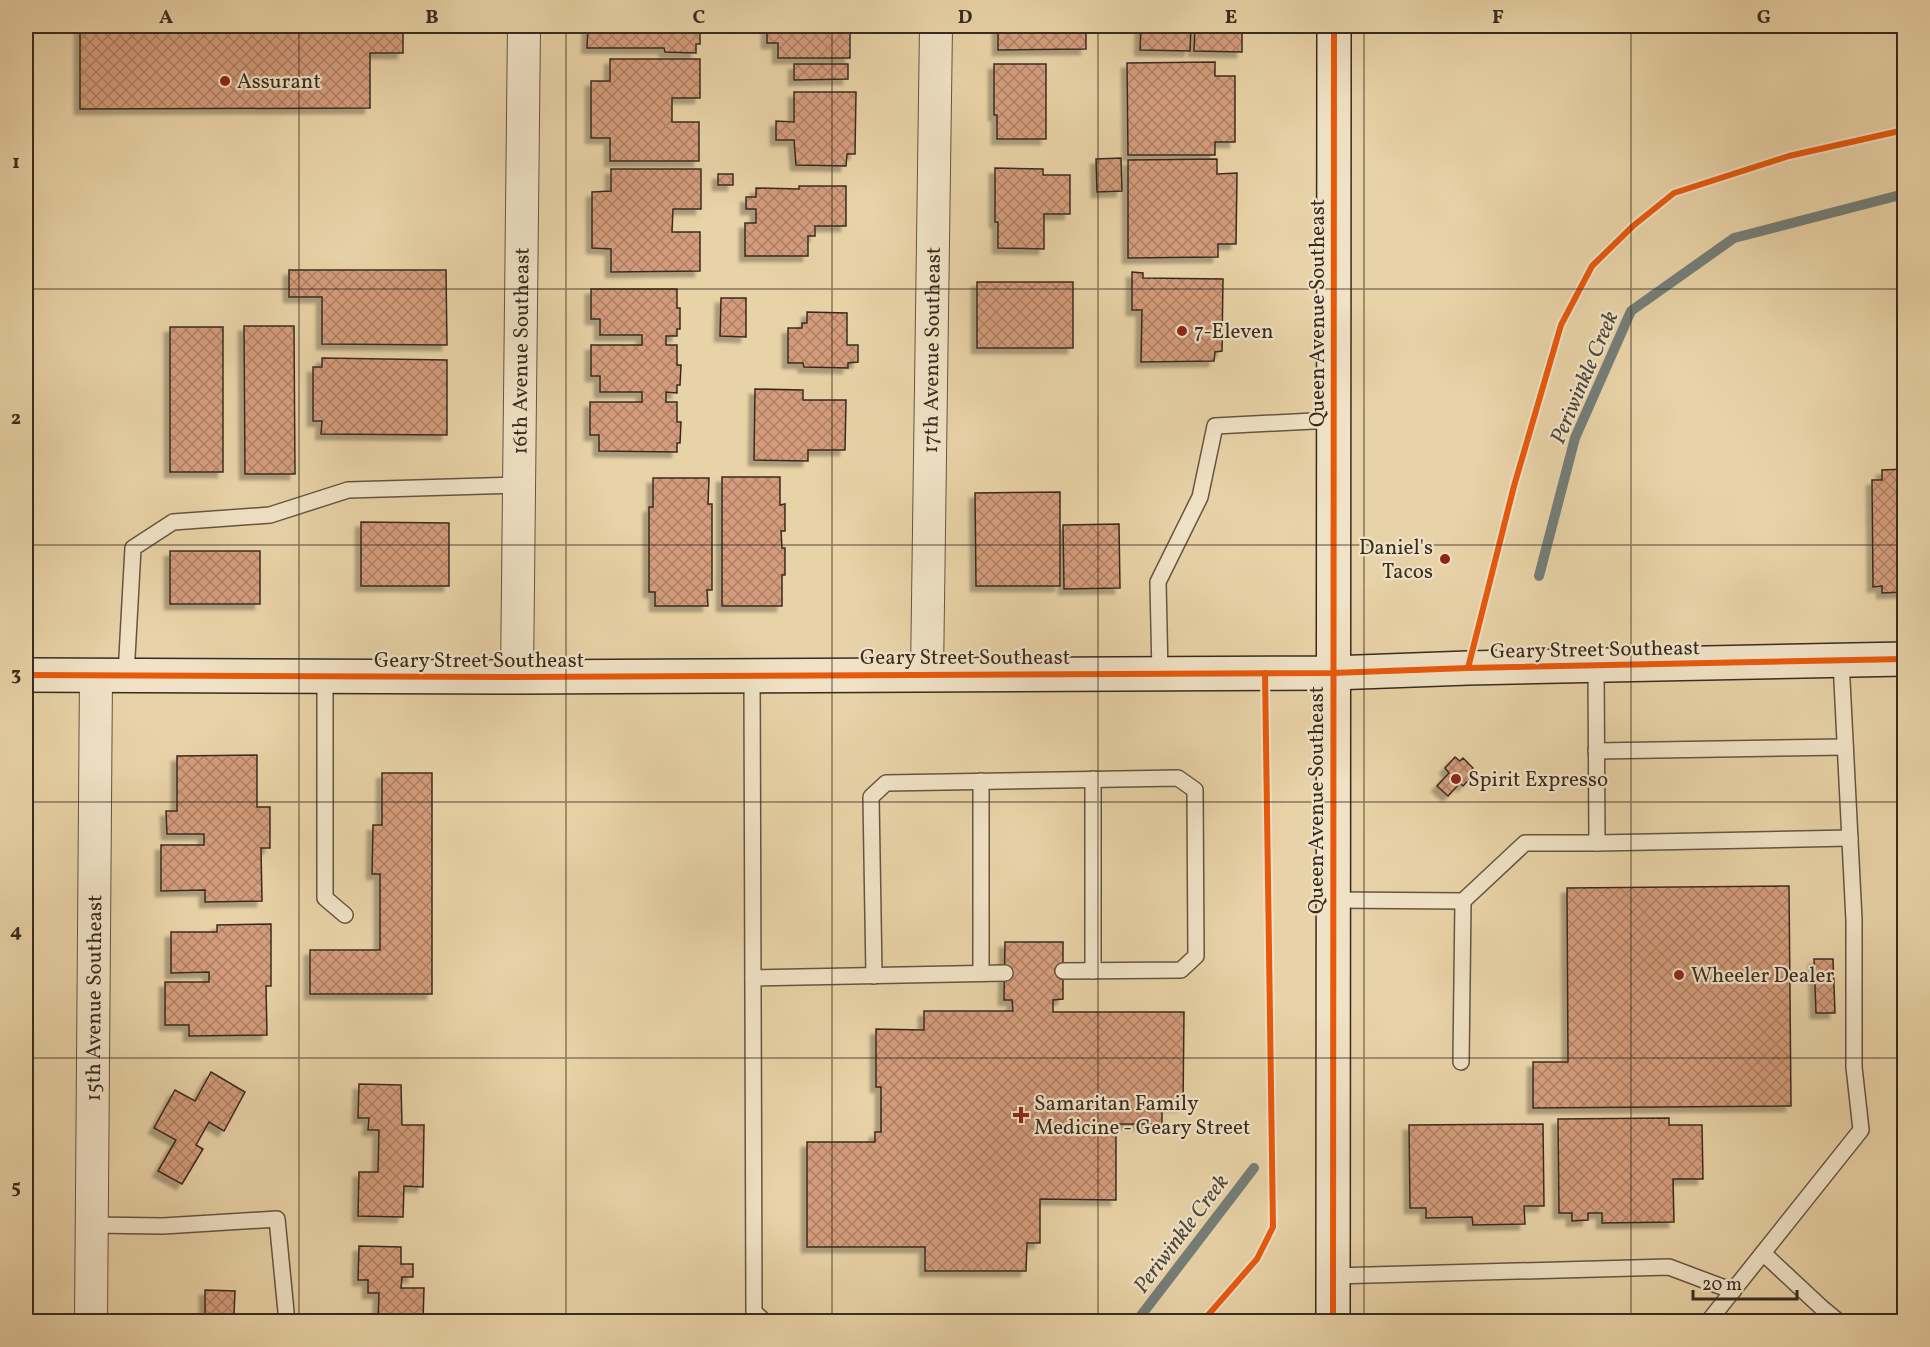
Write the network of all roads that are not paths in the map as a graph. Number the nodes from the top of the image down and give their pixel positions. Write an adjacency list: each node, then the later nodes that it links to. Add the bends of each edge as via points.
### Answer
1 (524, 26): 5 (street, 16th Avenue Southeast)
2 (936, 26): 10 (street, 17th Avenue Southeast)
3 (1334, 26): 4 (main road, Queen Avenue Southeast)
4 (1333, 420): 9 (main road, Queen Avenue Southeast); 11 (lane, via 1215,426 1200,496 1158,582)
5 (519, 485): 13 (lane, via 348,490 270,515 173,522 133,548); 16 (street, 16th Avenue Southeast)
6 (1905, 660): 7 (main road, Geary Street Southeast)
7 (1841, 661): 8 (main road, Geary Street Southeast); 17 (lane)
8 (1596, 666): 9 (main road, Geary Street Southeast); 18 (lane)
9 (1332, 673): 11 (main road, Geary Street Southeast); 23 (main road, Queen Avenue Southeast)
10 (927, 674): 11 (main road, Geary Street Southeast); 14 (main road, Geary Street Southeast)
11 (1160, 674)
12 (26, 675): 13 (main road, Geary Street Southeast)
13 (111, 675): 15 (main road, Geary Street Southeast); 33 (street, 15th Avenue Southeast)
14 (752, 675): 16 (main road, Geary Street Southeast); 31 (lane)
15 (325, 676): 16 (main road, Geary Street Southeast); 25 (lane, via 325,898)
16 (517, 677)
17 (1845, 747): 18 (lane); 21 (lane)
18 (1596, 751): 22 (lane)
19 (1093, 779): 20 (lane); 27 (lane); 27 (lane, via 1178,778 1195,790 1196,956 1181,970)
20 (981, 781): 28 (lane); 30 (lane, via 886,783 871,797)
21 (1850, 838): 22 (lane); 34 (lane, via 1854,1067 1861,1130)
22 (1597, 843): 24 (lane, via 1526,843)
23 (1333, 900): 24 (lane); 35 (main road, Queen Avenue Southeast)
24 (1463, 901): 32 (lane)
25 (345, 915)
26 (1063, 971): 27 (lane)
27 (1093, 971)
28 (981, 973): 29 (lane); 30 (lane)
29 (1005, 973)
30 (874, 976): 31 (lane)
31 (753, 978): 40 (lane, via 754,1312)
32 (1461, 1062)
33 (91, 1225): 38 (street, 15th Avenue Southeast); 39 (lane, via 163,1226 277,1219)
34 (1763, 1253): 36 (lane); 37 (lane)
35 (1333, 1276): 36 (lane, via 1669,1267); 41 (main road, Queen Avenue Southeast)
36 (1733, 1291): 42 (lane)
37 (1821, 1315): 43 (lane)
38 (91, 1322)
39 (287, 1322)
40 (765, 1322)
41 (1333, 1322)
42 (1708, 1322)
43 (1839, 1322)

